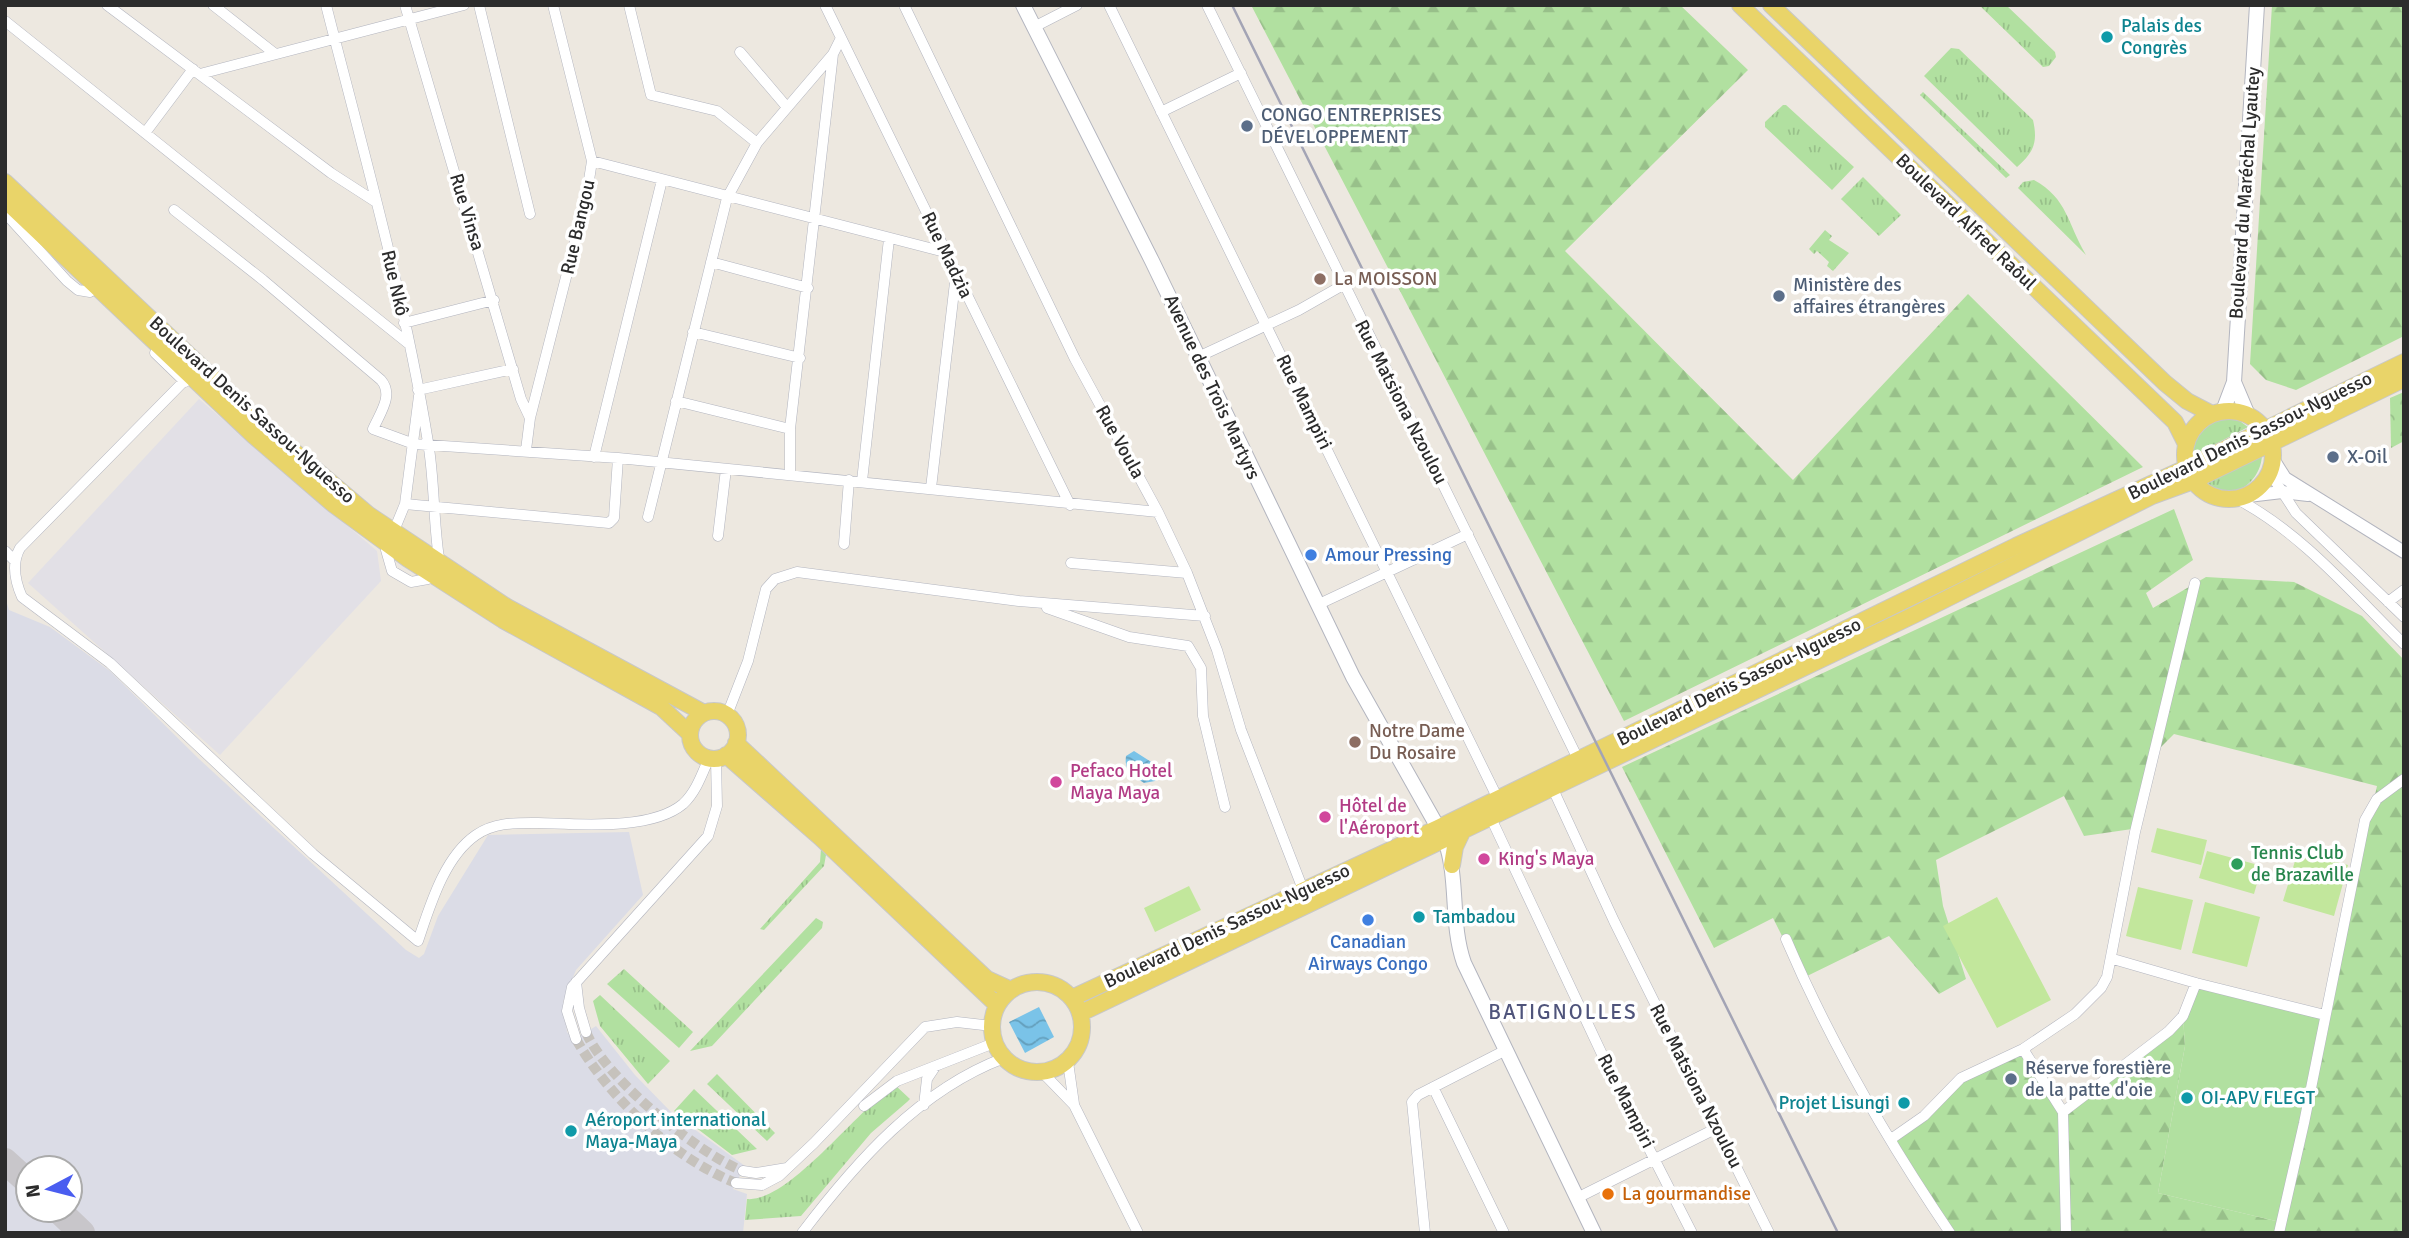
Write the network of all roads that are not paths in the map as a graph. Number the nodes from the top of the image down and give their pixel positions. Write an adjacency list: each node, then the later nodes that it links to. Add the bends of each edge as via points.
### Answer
1 (107, 5): 26 (street)
2 (213, 5): 24 (street)
3 (326, 5): 22 (street, Rue Nkô)
4 (405, 5): 18 (street, Rue Vinsa)
5 (464, 5): 18 (street)
6 (479, 5): 40 (street)
7 (553, 5): 32 (street, Rue Bangou)
8 (629, 5): 31 (street, via 651,95 717,111)
9 (825, 5): 21 (street, Rue Madzia)
10 (904, 5): 87 (street, Rue Voula, via 1075,359)
11 (1023, 5): 20 (main road, Avenue des Trois Martyrs)
12 (1077, 5): 20 (street)
13 (1109, 5): 29 (street, Rue Mampiri)
14 (1208, 5): 27 (street, Rue Matsiona Nzoulou)
15 (1740, 5): 69 (main road, Boulevard Alfred Raôul, via 2175,422)
16 (1771, 5): 63 (main road, Boulevard Alfred Raôul, via 2165,383 2188,401)
17 (2257, 5): 60 (main road, Boulevard du Maréchal Lyautey)
18 (409, 20): 22 (street); 49 (street, Rue Vinsa)
19 (5, 21): 30 (street)
20 (1034, 27): 54 (main road, Avenue des Trois Martyrs)
21 (841, 38): 25 (street); 43 (street, Rue Madzia)
22 (335, 39): 24 (street); 37 (street, Rue Nkô)
23 (740, 52): 28 (street)
24 (274, 53): 26 (street)
25 (833, 54): 28 (street); 41 (street)
26 (196, 72): 30 (street); 37 (street)
27 (1241, 73): 29 (street); 46 (street, Rue Matsiona Nzoulou)
28 (786, 106): 31 (street)
29 (1161, 112): 51 (street, Rue Mampiri)
30 (145, 133): 53 (street)
31 (757, 144): 35 (street)
32 (592, 161): 33 (street); 65 (street, Rue Bangou)
33 (662, 180): 35 (street); 72 (street)
34 (5, 182): 91 (main road, Boulevard Denis Sassou-Nguesso)
35 (727, 198): 41 (street); 44 (street)
36 (5, 200): 48 (main road, Boulevard Denis Sassou-Nguesso)
37 (376, 202): 50 (street, Rue Nkô)
38 (174, 210): 67 (street, via 381,380 387,397 373,429)
39 (5, 213): 48 (street, via 67,281 78,290)
40 (530, 214)
41 (816, 220): 42 (street); 47 (street)
42 (890, 239): 43 (street); 79 (street)
43 (945, 252): 45 (street, Rue Madzia)
44 (710, 262): 47 (street); 52 (street)
45 (956, 274): 80 (street); 85 (street, Rue Madzia)
46 (1343, 285): 51 (street); 89 (street, Rue Matsiona Nzoulou)
47 (808, 288): 55 (street)
48 (93, 289): 58 (main road, Boulevard Denis Sassou-Nguesso)
49 (494, 300): 50 (street); 57 (street, Rue Vinsa)
50 (404, 323): 53 (street, Rue Nkô)
51 (1265, 323): 54 (street); 98 (street, Rue Mampiri)
52 (693, 332): 55 (street); 62 (street)
53 (410, 344): 61 (street, Rue Nkô)
54 (1198, 357): 104 (main road, Avenue des Trois Martyrs)
55 (800, 358): 66 (street)
56 (2404, 362): 71 (main road, Boulevard Denis Sassou-Nguesso)
57 (513, 369): 61 (street); 65 (street, Rue Vinsa)
58 (187, 378): 91 (main road, Boulevard Denis Sassou-Nguesso, via 310,486); 95 (street, via 20,548)
59 (2404, 379): 71 (main road, Boulevard Denis Sassou-Nguesso)
60 (2234, 382): 63 (main road, Boulevard du Maréchal Lyautey); 64 (main road, Boulevard du Maréchal Lyautey)
61 (418, 393): 67 (street); 68 (street, Rue Nkô)
62 (676, 401): 66 (street); 74 (street)
63 (2217, 412): 64 (main road); 69 (main road, via 2192,431)
64 (2248, 415): 71 (main road)
65 (530, 418): 70 (street, Rue Bangou)
66 (790, 429): 76 (street)
67 (414, 444): 68 (street); 84 (street)
68 (429, 444): 70 (street); 86 (street, Rue Nkô)
69 (2186, 444): 77 (main road)
70 (526, 450): 72 (street)
71 (2270, 451): 77 (main road, Boulevard Denis Sassou-Nguesso); 81 (street); 82 (street, via 2285,478); 83 (main road, via 2257,490)
72 (594, 457): 73 (street)
73 (618, 458): 74 (street); 86 (street, via 614,518 609,523)
74 (660, 463): 75 (street); 88 (street)
75 (726, 469): 76 (street); 90 (street)
76 (790, 474): 78 (street)
77 (2190, 475): 83 (main road, via 2212,497); 112 (main road, Boulevard Denis Sassou-Nguesso, via 2016,546); 114 (main road, Boulevard Denis Sassou-Nguesso, via 1916,614)
78 (849, 480): 79 (street); 92 (street)
79 (862, 481): 80 (street)
80 (931, 488): 85 (street)
81 (2282, 492): 82 (street); 83 (street); 103 (street, via 2297,513)
82 (2312, 496): 94 (street)
83 (2243, 498): 107 (street, via 2309,552)
84 (405, 503): 86 (street); 91 (street)
85 (1070, 505): 87 (street)
86 (433, 507): 97 (street, Rue Nkô)
87 (1158, 512): 99 (street, Rue Voula)
88 (648, 517)
89 (1468, 534): 98 (street); 112 (street, Rue Matsiona Nzoulou)
90 (718, 536)
91 (391, 538): 97 (main road, Boulevard Denis Sassou-Nguesso)
92 (844, 544)
93 (5, 551): 95 (street)
94 (2404, 552)
95 (15, 561): 111 (street, via 15,582 22,597 110,663 313,854 418,941 433,897 465,845 478,834 510,822 598,824 659,817 685,802)
96 (1071, 563): 99 (street)
97 (436, 570): 108 (main road, Boulevard Denis Sassou-Nguesso); 110 (main road, Boulevard Denis Sassou-Nguesso, via 503,620 651,701)
98 (1387, 571): 104 (street); 115 (street, Rue Mampiri)
99 (1187, 573): 105 (street, Rue Voula)
100 (2195, 583): 123 (street, via 2135,832)
101 (2404, 590): 103 (street)
102 (1032, 602): 105 (street); 109 (street, via 797,572 785,575 769,583 762,596 748,661); 116 (street, via 1129,637 1188,646 1201,668 1203,716)
103 (2388, 602): 106 (street)
104 (1317, 605): 119 (main road, Avenue des Trois Martyrs)
105 (1205, 616): 121 (street, Rue Voula, via 1241,730)
106 (2404, 617)
107 (2404, 644)
108 (704, 713): 109 (main road); 110 (main road, via 694,721)
109 (727, 715): 111 (main road, via 737,730)
110 (690, 733): 111 (main road, via 696,751)
111 (722, 754): 124 (street, via 714,822 708,836); 126 (main road, via 987,979); 128 (main road, via 821,838)
112 (1578, 759): 115 (main road, Boulevard Denis Sassou-Nguesso)
113 (2404, 779): 130 (street, via 2376,799 2365,820)
114 (1552, 788): 117 (main road, Boulevard Denis Sassou-Nguesso); 146 (street, Rue Matsiona Nzoulou)
115 (1499, 799): 119 (main road, Boulevard Denis Sassou-Nguesso)
116 (1225, 807)
117 (1490, 816): 118 (main road, Boulevard Denis Sassou-Nguesso); 148 (street, Rue Mampiri)
118 (1464, 830): 119 (main road, Boulevard Denis Sassou-Nguesso); 120 (main road, via 1455,847)
119 (1438, 836): 120 (main road, Avenue des Trois Martyrs); 121 (main road, Boulevard Denis Sassou-Nguesso); 129 (main road, Boulevard Denis Sassou-Nguesso)
120 (1452, 872): 136 (main road, Avenue des Trois Martyrs, via 1459,950)
121 (1304, 892): 127 (main road, Boulevard Denis Sassou-Nguesso)
122 (1786, 939): 147 (street, via 1802,978)
123 (2113, 959): 125 (street); 135 (street, via 2090,1001)
124 (576, 982): 132 (street); 133 (street, via 567,1003)
125 (2196, 983): 130 (street); 145 (street, via 2183,1016 2169,1031)
126 (1011, 990): 127 (main road, via 1028,982 1047,982); 128 (main road)
127 (1072, 998): 129 (main road)
128 (997, 1005): 131 (main road)
129 (1081, 1013): 138 (main road, via 1083,1031)
130 (2325, 1015): 162 (street)
131 (992, 1026): 134 (main road); 149 (street, via 957,1022 925,1027)
132 (586, 1032)
133 (576, 1039)
134 (994, 1043): 137 (main road); 139 (street)
135 (2023, 1049): 145 (street); 147 (street, via 1961,1078 1931,1110)
136 (1506, 1050): 141 (street); 152 (main road, Avenue des Trois Martyrs)
137 (1004, 1058): 140 (main road, via 1018,1069); 142 (street, via 974,1069)
138 (1068, 1062): 140 (main road); 143 (street)
139 (935, 1067): 142 (street, via 927,1079); 144 (street, via 897,1081)
140 (1042, 1072): 143 (street)
141 (1433, 1087): 153 (street, via 1412,1102); 156 (street)
142 (924, 1105): 154 (street, via 859,1162)
143 (1074, 1105): 155 (street)
144 (864, 1106)
145 (2063, 1112): 161 (street)
146 (1717, 1128): 148 (street); 159 (street, Rue Matsiona Nzoulou)
147 (1891, 1139): 160 (street)
148 (1656, 1160): 152 (street); 158 (street, Rue Mampiri)
149 (788, 1168): 150 (street); 151 (street, via 762,1185)
150 (743, 1171)
151 (736, 1183)
152 (1577, 1198): 157 (main road, Avenue des Trois Martyrs)
153 (1426, 1229)
154 (802, 1233)
155 (1138, 1233)
156 (1504, 1233)
157 (1594, 1233)
158 (1692, 1233)
159 (1769, 1233)
160 (1950, 1233)
161 (2066, 1233)
162 (2279, 1233)

